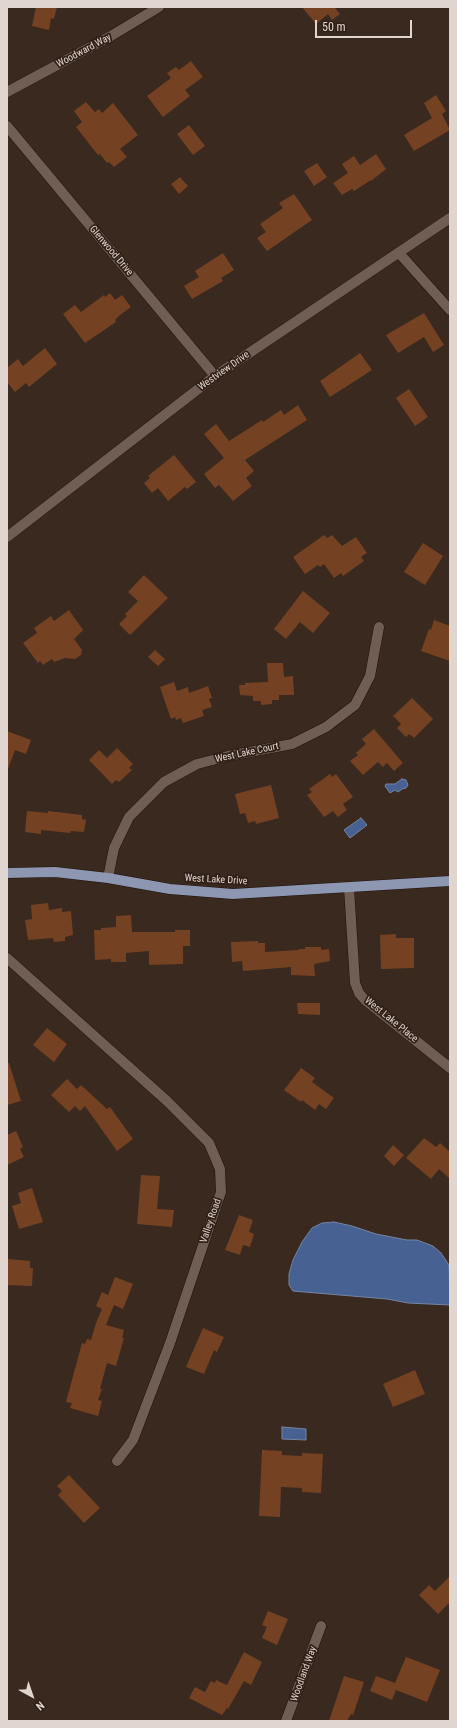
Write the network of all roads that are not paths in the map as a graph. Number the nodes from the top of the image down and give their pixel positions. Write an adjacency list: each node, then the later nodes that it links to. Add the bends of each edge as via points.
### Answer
1 (159, 7): 2 (street, Woodward Way)
2 (7, 92)
3 (7, 126): 7 (street, Glenwood Drive)
4 (450, 218): 5 (street, Westview Drive)
5 (399, 253): 6 (street); 7 (street, Westview Drive)
6 (450, 310)
7 (216, 376): 8 (street, Westview Drive)
8 (7, 537)
9 (379, 627): 11 (street, West Lake Court, via 370,676 355,705 326,727 292,744 197,764 164,782 129,817 114,848)
10 (7, 873): 11 (main road, West Lake Drive, via 55,872)
11 (108, 878): 13 (main road, West Lake Drive, via 170,889 233,894)
12 (450, 881): 13 (main road, West Lake Drive)
13 (349, 888): 15 (street, West Lake Place, via 355,983 359,992 365,1000)
14 (7, 958): 16 (street, Valley Road, via 172,1106 209,1143 220,1169 221,1192 170,1343 133,1440)
15 (450, 1068)
16 (117, 1461)
17 (321, 1626): 18 (street, Woodland Way)
18 (286, 1721)

